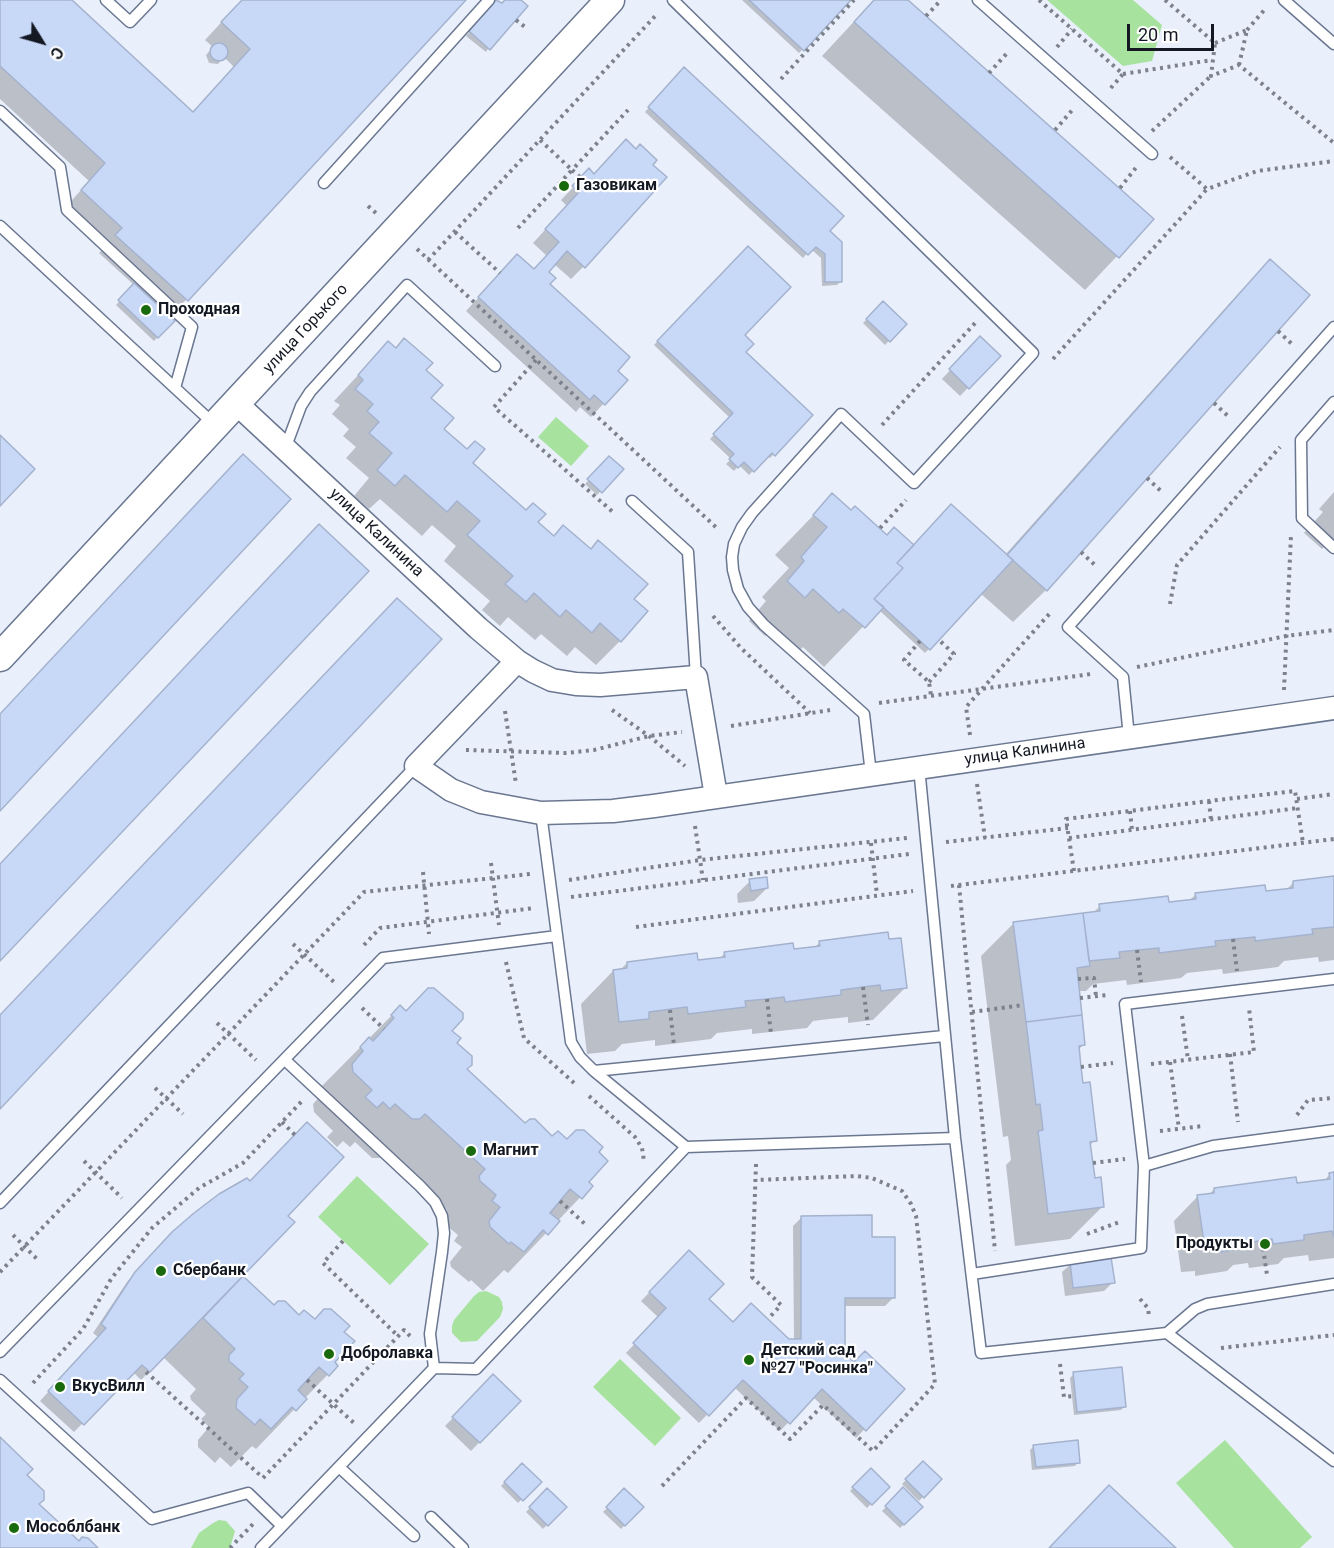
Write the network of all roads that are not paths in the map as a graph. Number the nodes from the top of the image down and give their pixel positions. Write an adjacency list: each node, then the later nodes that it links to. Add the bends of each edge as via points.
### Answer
1 (106, 0): 2 (lane, via 130,22)
2 (151, 0)
3 (489, 0): 11 (lane)
4 (610, 0): 17 (street, улица Горького)
5 (673, 0): 29 (lane, via 1033,353 914,483 841,414 752,513 734,544 733,570 748,607 864,714)
6 (978, 0): 10 (lane)
7 (1284, 0): 8 (lane)
8 (1334, 44)
9 (0, 111): 15 (lane, via 60,167 68,210 192,327)
10 (1151, 152)
11 (324, 183)
12 (0, 226): 15 (lane)
13 (1334, 327): 26 (lane, via 1068,627 1123,677)
14 (495, 366): 19 (lane, via 407,285 314,386 301,406)
15 (175, 388): 18 (lane)
16 (1334, 402): 21 (lane, via 1301,440 1302,518)
17 (236, 403): 18 (street, улица Горького); 19 (street, улица Калинина)
18 (216, 426): 22 (street, улица Горького)
19 (285, 449): 23 (street, улица Калинина)
20 (632, 501): 24 (lane, via 688,552)
21 (1334, 548)
22 (0, 657)
23 (517, 661): 24 (street, улица Калинина, via 552,680 576,684); 27 (street)
24 (696, 677): 30 (street)
25 (1334, 708): 26 (street, улица Калинина)
26 (1129, 737): 28 (street, улица Калинина)
27 (416, 766): 31 (street, улица Калинина, via 451,790 481,802); 41 (lane)
28 (919, 767): 29 (street, улица Калинина); 34 (lane)
29 (871, 774): 30 (street, улица Калинина)
30 (716, 796): 31 (street, улица Калинина, via 613,811)
31 (531, 812): 32 (lane, via 549,878)
32 (557, 936): 35 (lane, via 383,958); 36 (lane, via 571,1042)
33 (1334, 979): 40 (lane, via 1125,1004)
34 (944, 1036): 36 (lane); 38 (lane)
35 (285, 1060): 45 (lane); 46 (lane, via 420,1186 442,1216 444,1233 430,1334)
36 (594, 1071): 39 (lane)
37 (1334, 1130): 40 (lane, via 1213,1146)
38 (955, 1138): 39 (lane); 42 (lane)
39 (686, 1147): 46 (lane, via 476,1369)
40 (1143, 1162): 42 (lane, via 1141,1248)
41 (0, 1203)
42 (972, 1274): 44 (lane, via 981,1353)
43 (1334, 1284): 44 (lane, via 1207,1304)
44 (1167, 1333): 48 (lane)
45 (0, 1352)
46 (434, 1368): 49 (lane)
47 (0, 1380): 51 (lane, via 152,1519 248,1493)
48 (1334, 1461)
49 (339, 1467): 51 (lane); 52 (lane)
50 (431, 1517): 54 (lane)
51 (282, 1526): 53 (lane)
52 (414, 1536)
53 (261, 1548)
54 (463, 1548)

